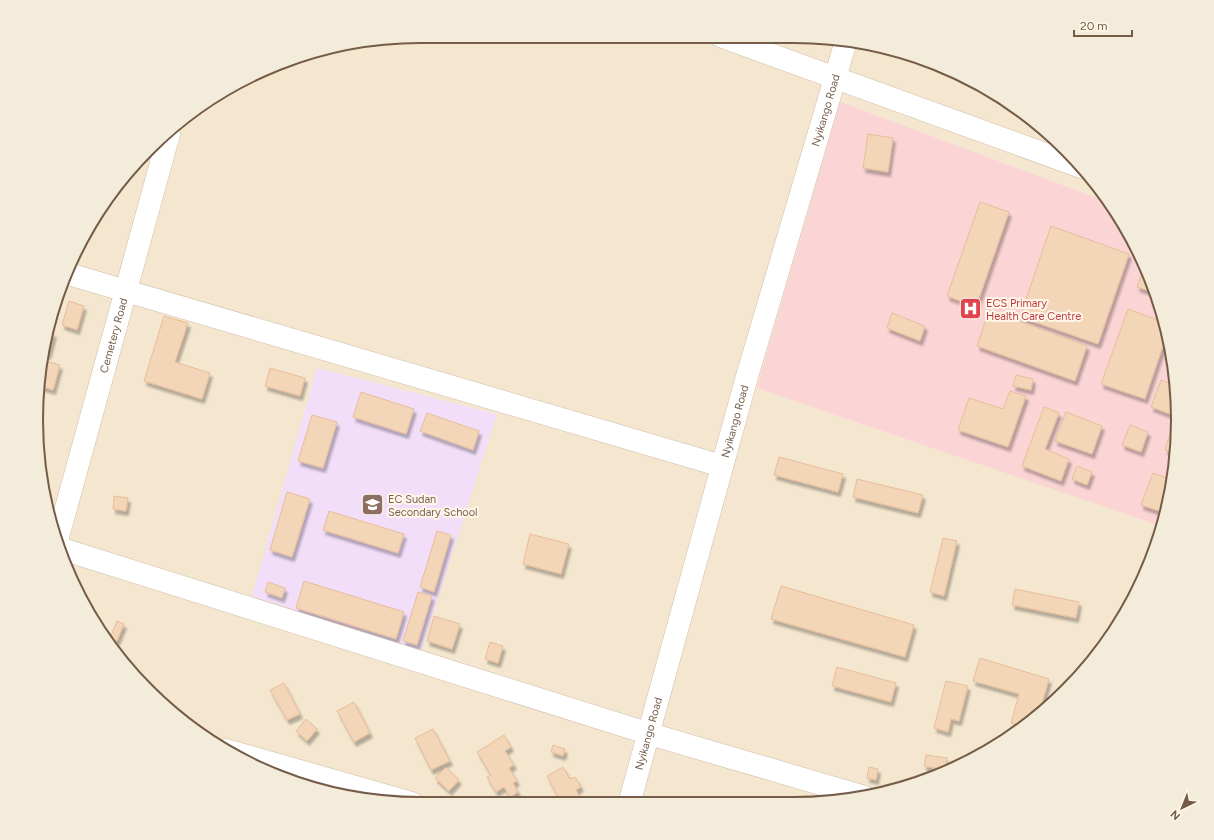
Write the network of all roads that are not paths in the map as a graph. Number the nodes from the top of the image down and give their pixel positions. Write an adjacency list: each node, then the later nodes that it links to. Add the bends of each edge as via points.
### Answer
1 (740, 43): 3 (street)
2 (844, 46): 3 (street, Nyikango Road)
3 (835, 77): 5 (street); 8 (street, Nyikango Road)
4 (167, 140): 7 (street, Cemetery Road)
5 (1070, 163)
6 (72, 275): 7 (street)
7 (125, 291): 8 (street); 9 (street, Cemetery Road)
8 (722, 466): 11 (street, Nyikango Road)
9 (60, 530)
10 (67, 550): 11 (street)
11 (650, 734): 13 (street); 15 (street, Nyikango Road)
12 (252, 757): 14 (street)
13 (851, 793)
14 (384, 795)
15 (631, 797)

